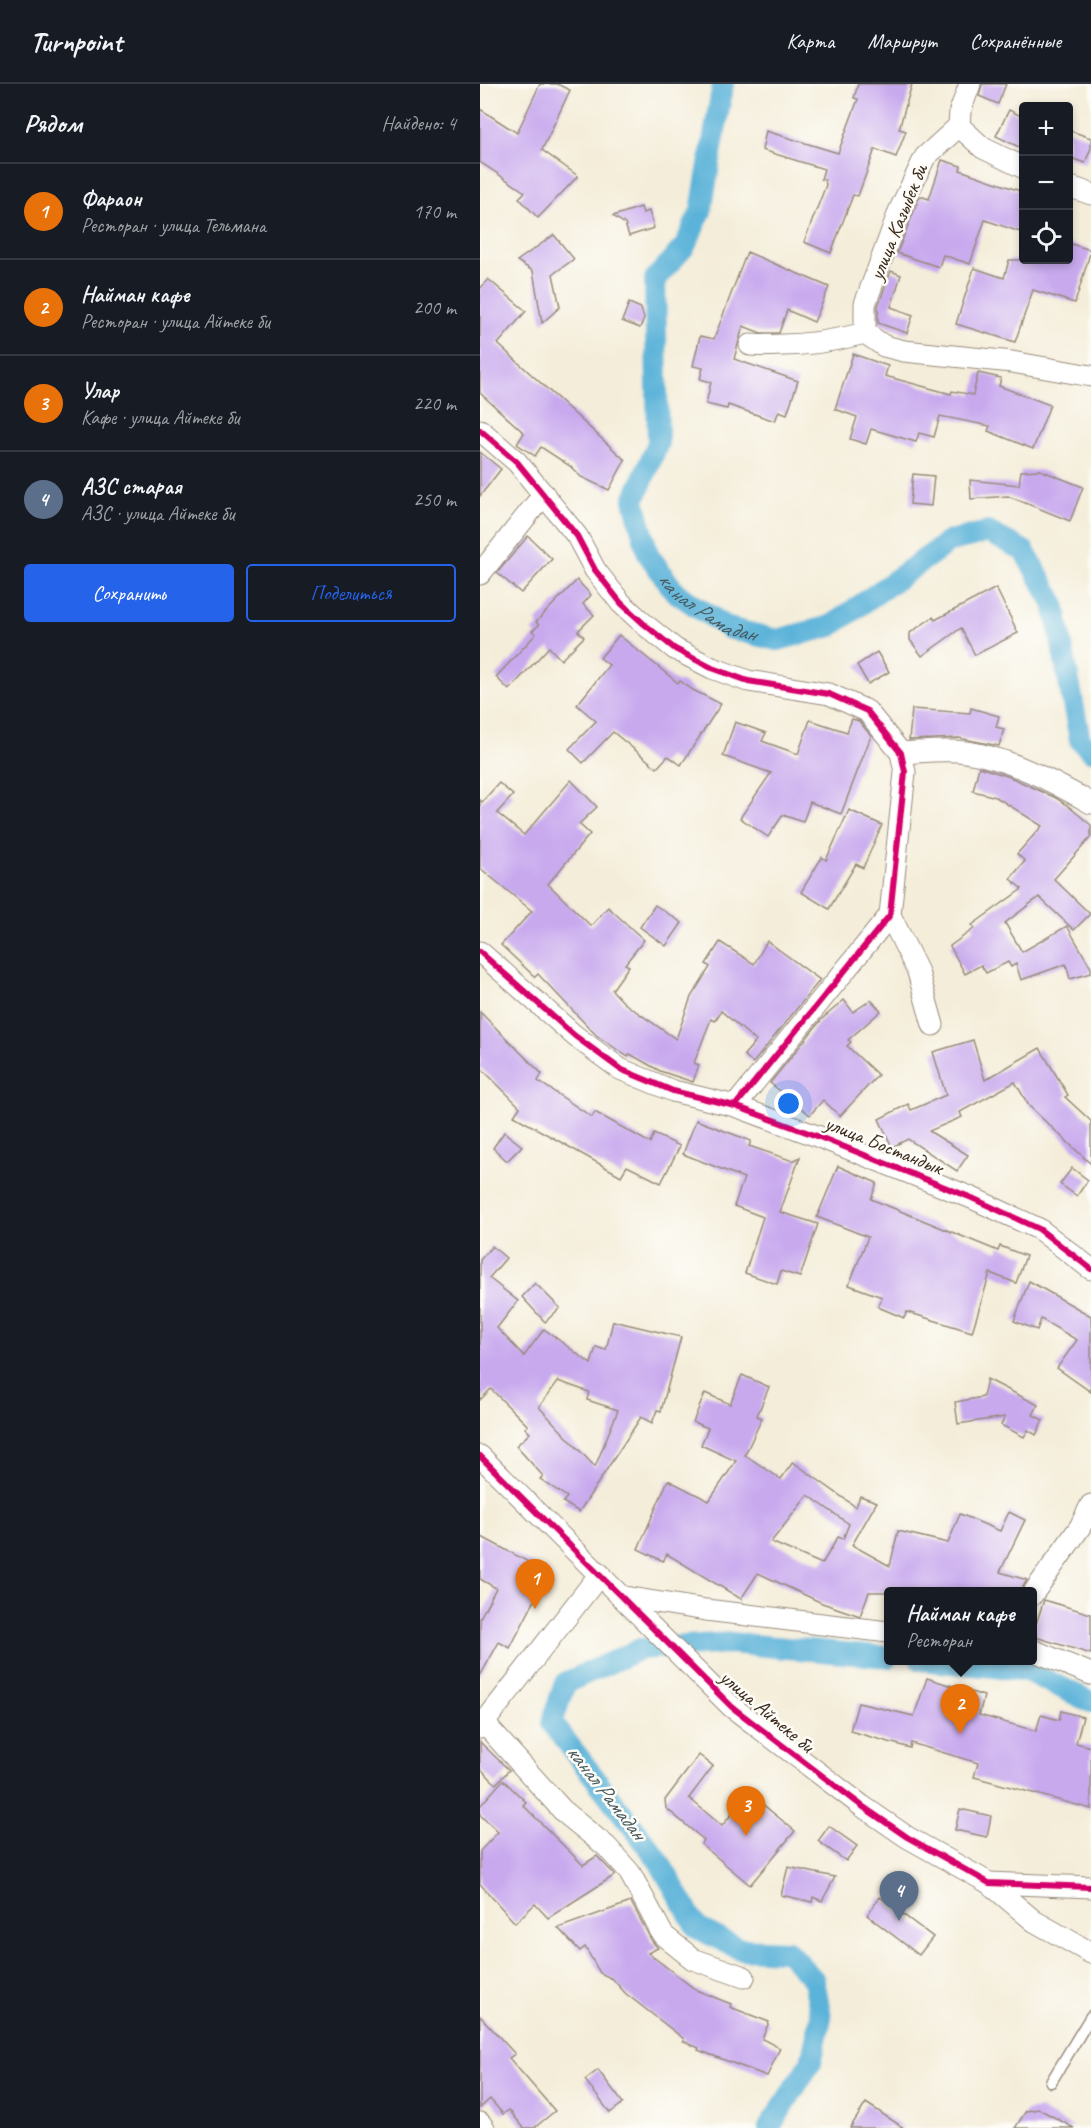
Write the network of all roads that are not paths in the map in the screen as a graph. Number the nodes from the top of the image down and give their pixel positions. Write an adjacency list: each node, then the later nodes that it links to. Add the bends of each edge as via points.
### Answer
1 (970, 84): 2 (street)
2 (959, 126): 3 (street, via 983,148); 6 (street, улица Казыбек би, via 925,157 900,209 865,304)
3 (1019, 166)
4 (1073, 188): 5 (street)
5 (1091, 194)
6 (865, 333): 7 (street, via 777,347); 8 (street, via 884,346 904,351 1012,362)
7 (750, 345)
8 (1091, 376)
9 (480, 430): 10 (street, via 518,462)
10 (544, 494): 11 (street); 12 (street, via 621,603 675,650 748,681 846,700 867,711)
11 (480, 574)
12 (901, 753): 13 (street, via 984,755 1049,780); 14 (street, via 905,772)
13 (1091, 803)
14 (890, 915): 16 (street, via 918,972); 17 (street)
15 (480, 951): 17 (street, улица Бостандык, via 575,1036 620,1069 673,1091)
16 (933, 1025)
17 (735, 1106): 18 (street, улица Бостандык, via 972,1198 1039,1229)
18 (1091, 1269)
19 (480, 1456): 21 (street, улица Айтеке би)
20 (1091, 1505): 22 (street)
21 (600, 1574): 23 (street, улица Айтеке би); 27 (street)
22 (1037, 1588)
23 (624, 1597): 24 (street); 28 (street, улица Айтеке би, via 694,1671 762,1732 907,1836)
24 (884, 1632)
25 (1037, 1652): 26 (street)
26 (1091, 1674)
27 (482, 1726): 31 (street, via 565,1813 630,1873 663,1935 693,1959)
28 (989, 1883): 29 (street, улица Айтеке би); 30 (street, via 1034,1921)
29 (1091, 1887)
30 (1091, 1953)
31 (744, 1977)
32 (1091, 2016): 33 (lane)
33 (1052, 2082)
34 (480, 2123): 35 (street)
35 (484, 2128)

